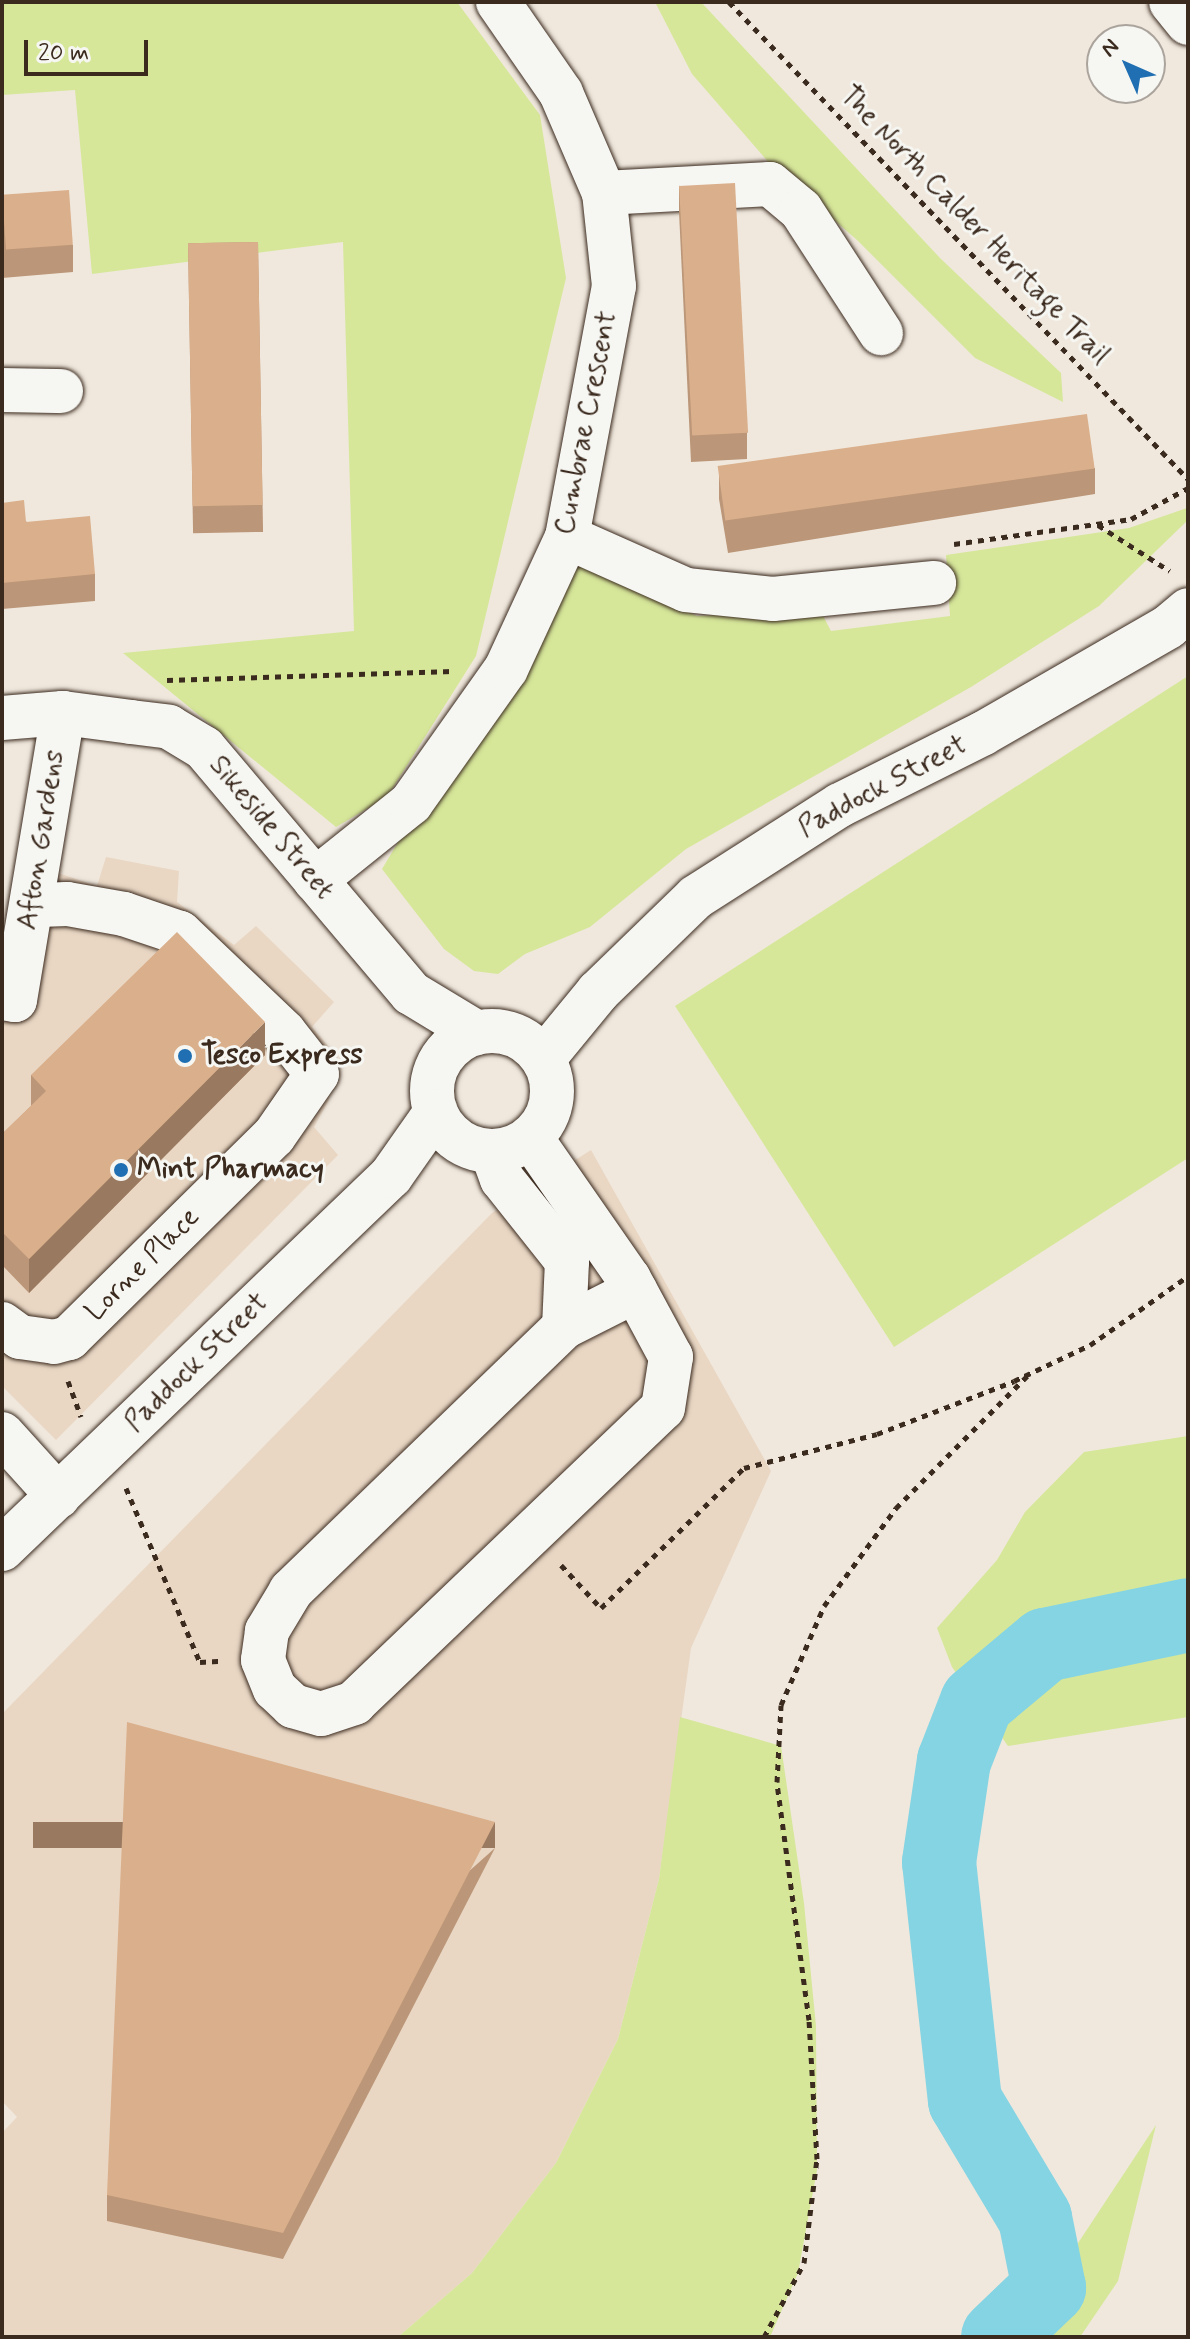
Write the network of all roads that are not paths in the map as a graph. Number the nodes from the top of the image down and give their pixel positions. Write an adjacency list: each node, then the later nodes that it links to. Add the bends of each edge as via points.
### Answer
1 (498, 2): 4 (street, Cumbrae Crescent, via 561,93)
2 (1171, 2): 3 (street)
3 (1188, 23)
4 (604, 193): 5 (street, via 770,184 801,210); 8 (street, Cumbrae Crescent, via 614,286)
5 (881, 333)
6 (2, 390): 7 (street)
7 (61, 391)
8 (567, 537): 9 (street, via 686,590 773,599); 13 (street, Cumbrae Crescent, via 506,669 411,803)
9 (934, 583)
10 (1182, 592): 17 (street, Paddock Street, via 1168,627 982,734 840,805 696,897 598,992)
11 (63, 713): 12 (street, Sikeside Street); 13 (street, Sikeside Street, via 169,727 204,748); 14 (street, Afton Gardens)
12 (2, 718)
13 (315, 880): 15 (street, Sikeside Street)
14 (32, 905): 16 (street, Afton Gardens, via 15,1000); 22 (street, Lorne Place, via 67,904 124,914 180,933 284,1032 317,1074 274,1136 69,1338 54,1342 20,1337)
15 (411, 993): 17 (street, Sikeside Street); 18 (street, Sikeside Street)
16 (2, 998)
17 (513, 1043): 18 (street, via 447,1053); 19 (street, via 553,1088 551,1109)
18 (436, 1091): 19 (street, via 446,1130); 20 (street, Paddock Street)
19 (496, 1145): 20 (street, Paddock Street); 21 (street); 23 (street, via 502,1179 567,1261)
20 (391, 1176): 25 (street, Paddock Street)
21 (635, 1291): 23 (street); 23 (street, via 671,1357 663,1408 354,1703 321,1714 293,1706 275,1689 263,1660 267,1631 291,1591)
22 (2, 1324)
23 (564, 1327)
24 (2, 1434): 25 (street)
25 (58, 1496): 26 (street, Paddock Street)
26 (2, 1549)

